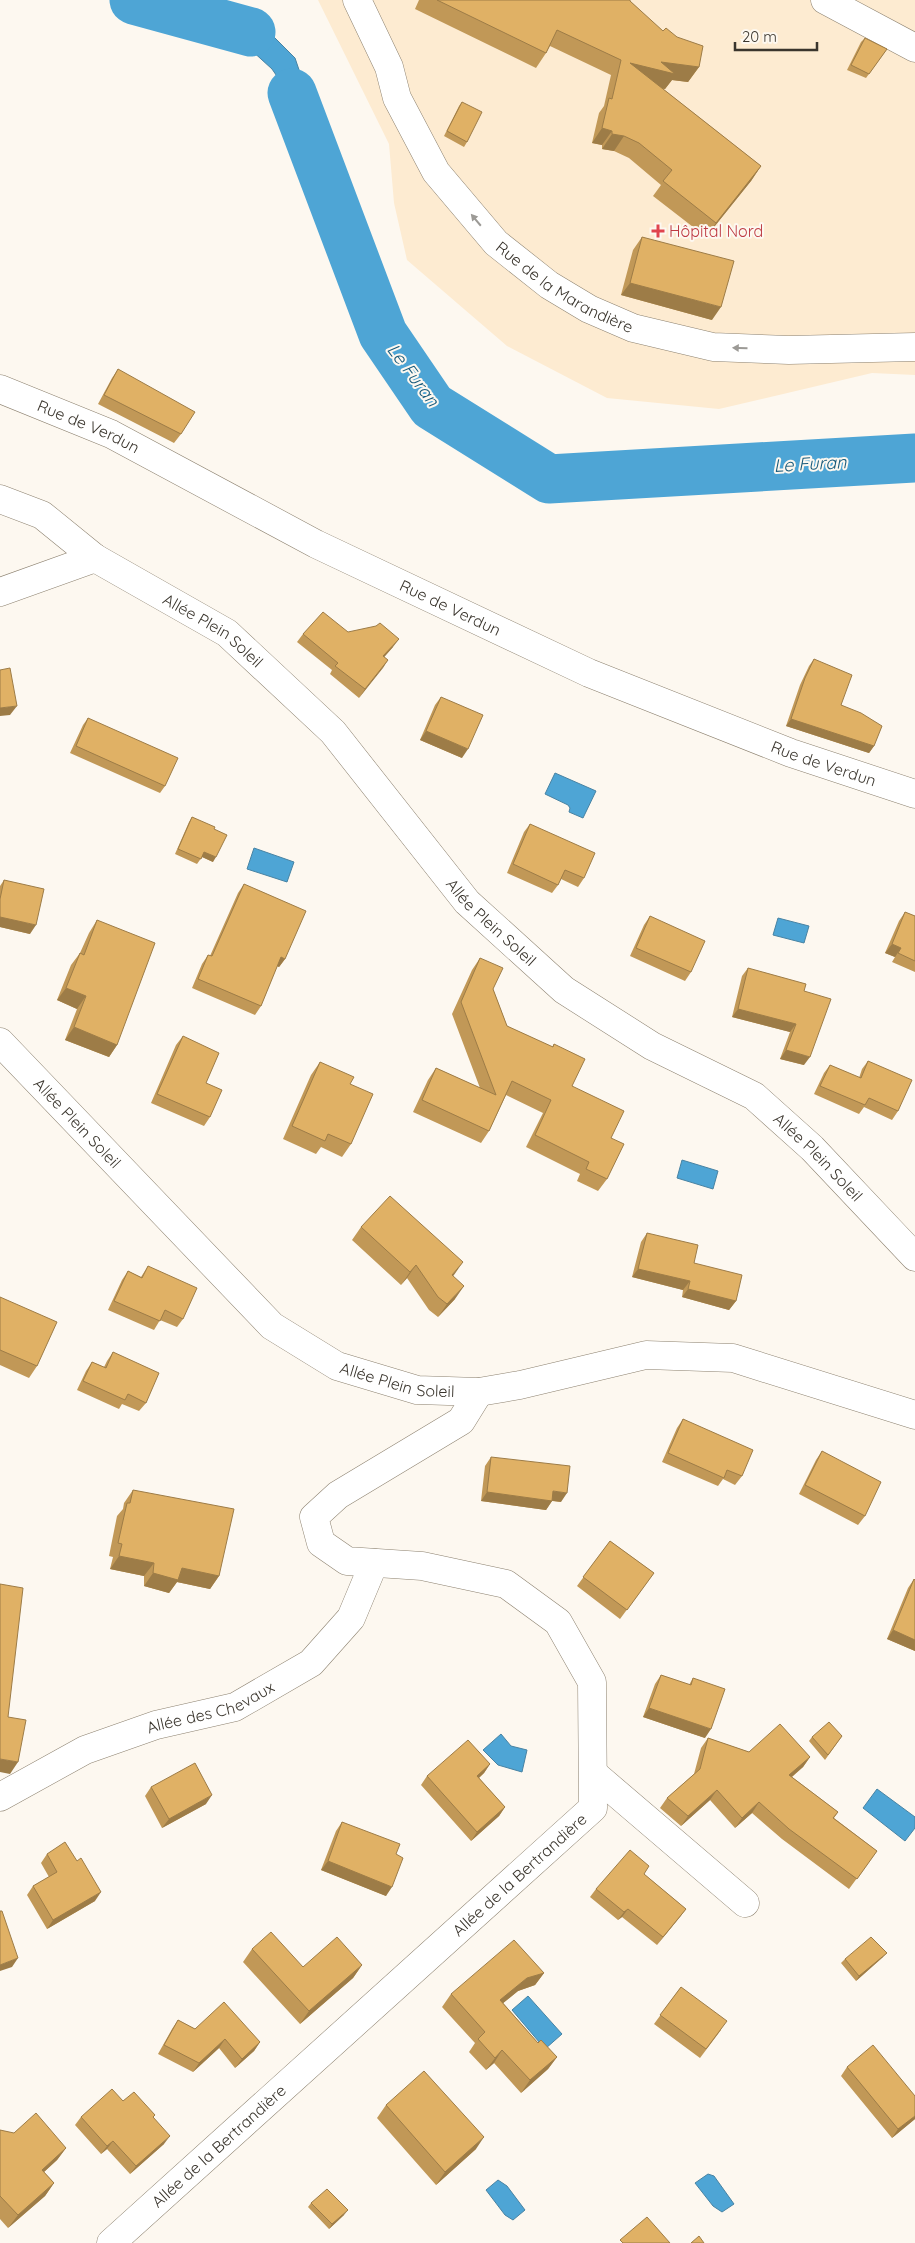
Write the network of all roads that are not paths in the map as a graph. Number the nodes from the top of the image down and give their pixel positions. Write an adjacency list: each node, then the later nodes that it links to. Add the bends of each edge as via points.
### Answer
1 (357, 0): 4 (street, Rue de la Marandière, one-way to 1, via 789,350 713,347 633,328 589,309 549,286 496,243 436,172 397,98 389,67)
2 (825, 0): 3 (street)
3 (915, 48)
4 (915, 346)
5 (0, 389): 9 (street, Rue de Verdun, via 111,434 316,544 589,673 792,753)
6 (0, 500): 7 (street, Allée Plein Soleil, via 42,515)
7 (95, 558): 8 (street); 11 (street, Allée Plein Soleil, via 227,633 333,732 468,902 564,990 652,1046 754,1096 812,1148)
8 (0, 592)
9 (915, 794)
10 (0, 1042): 12 (street, Allée Plein Soleil, via 272,1326 337,1366 417,1390)
11 (915, 1257)
12 (479, 1392): 13 (street, Allée Plein Soleil, via 646,1355 733,1358); 14 (street, Allée de la Bertrandière, via 461,1421 338,1495 314,1517 321,1543 347,1561)
13 (915, 1415)
14 (374, 1563): 15 (street, Allée de la Bertrandière, via 422,1566 506,1584 558,1622 592,1682); 16 (street, Allée des Chevaux, via 351,1618 311,1663 235,1707 156,1725 86,1750)
15 (594, 1774): 17 (street); 18 (street, Allée de la Bertrandière, via 593,1808)
16 (0, 1797)
17 (745, 1903)
18 (111, 2243)

